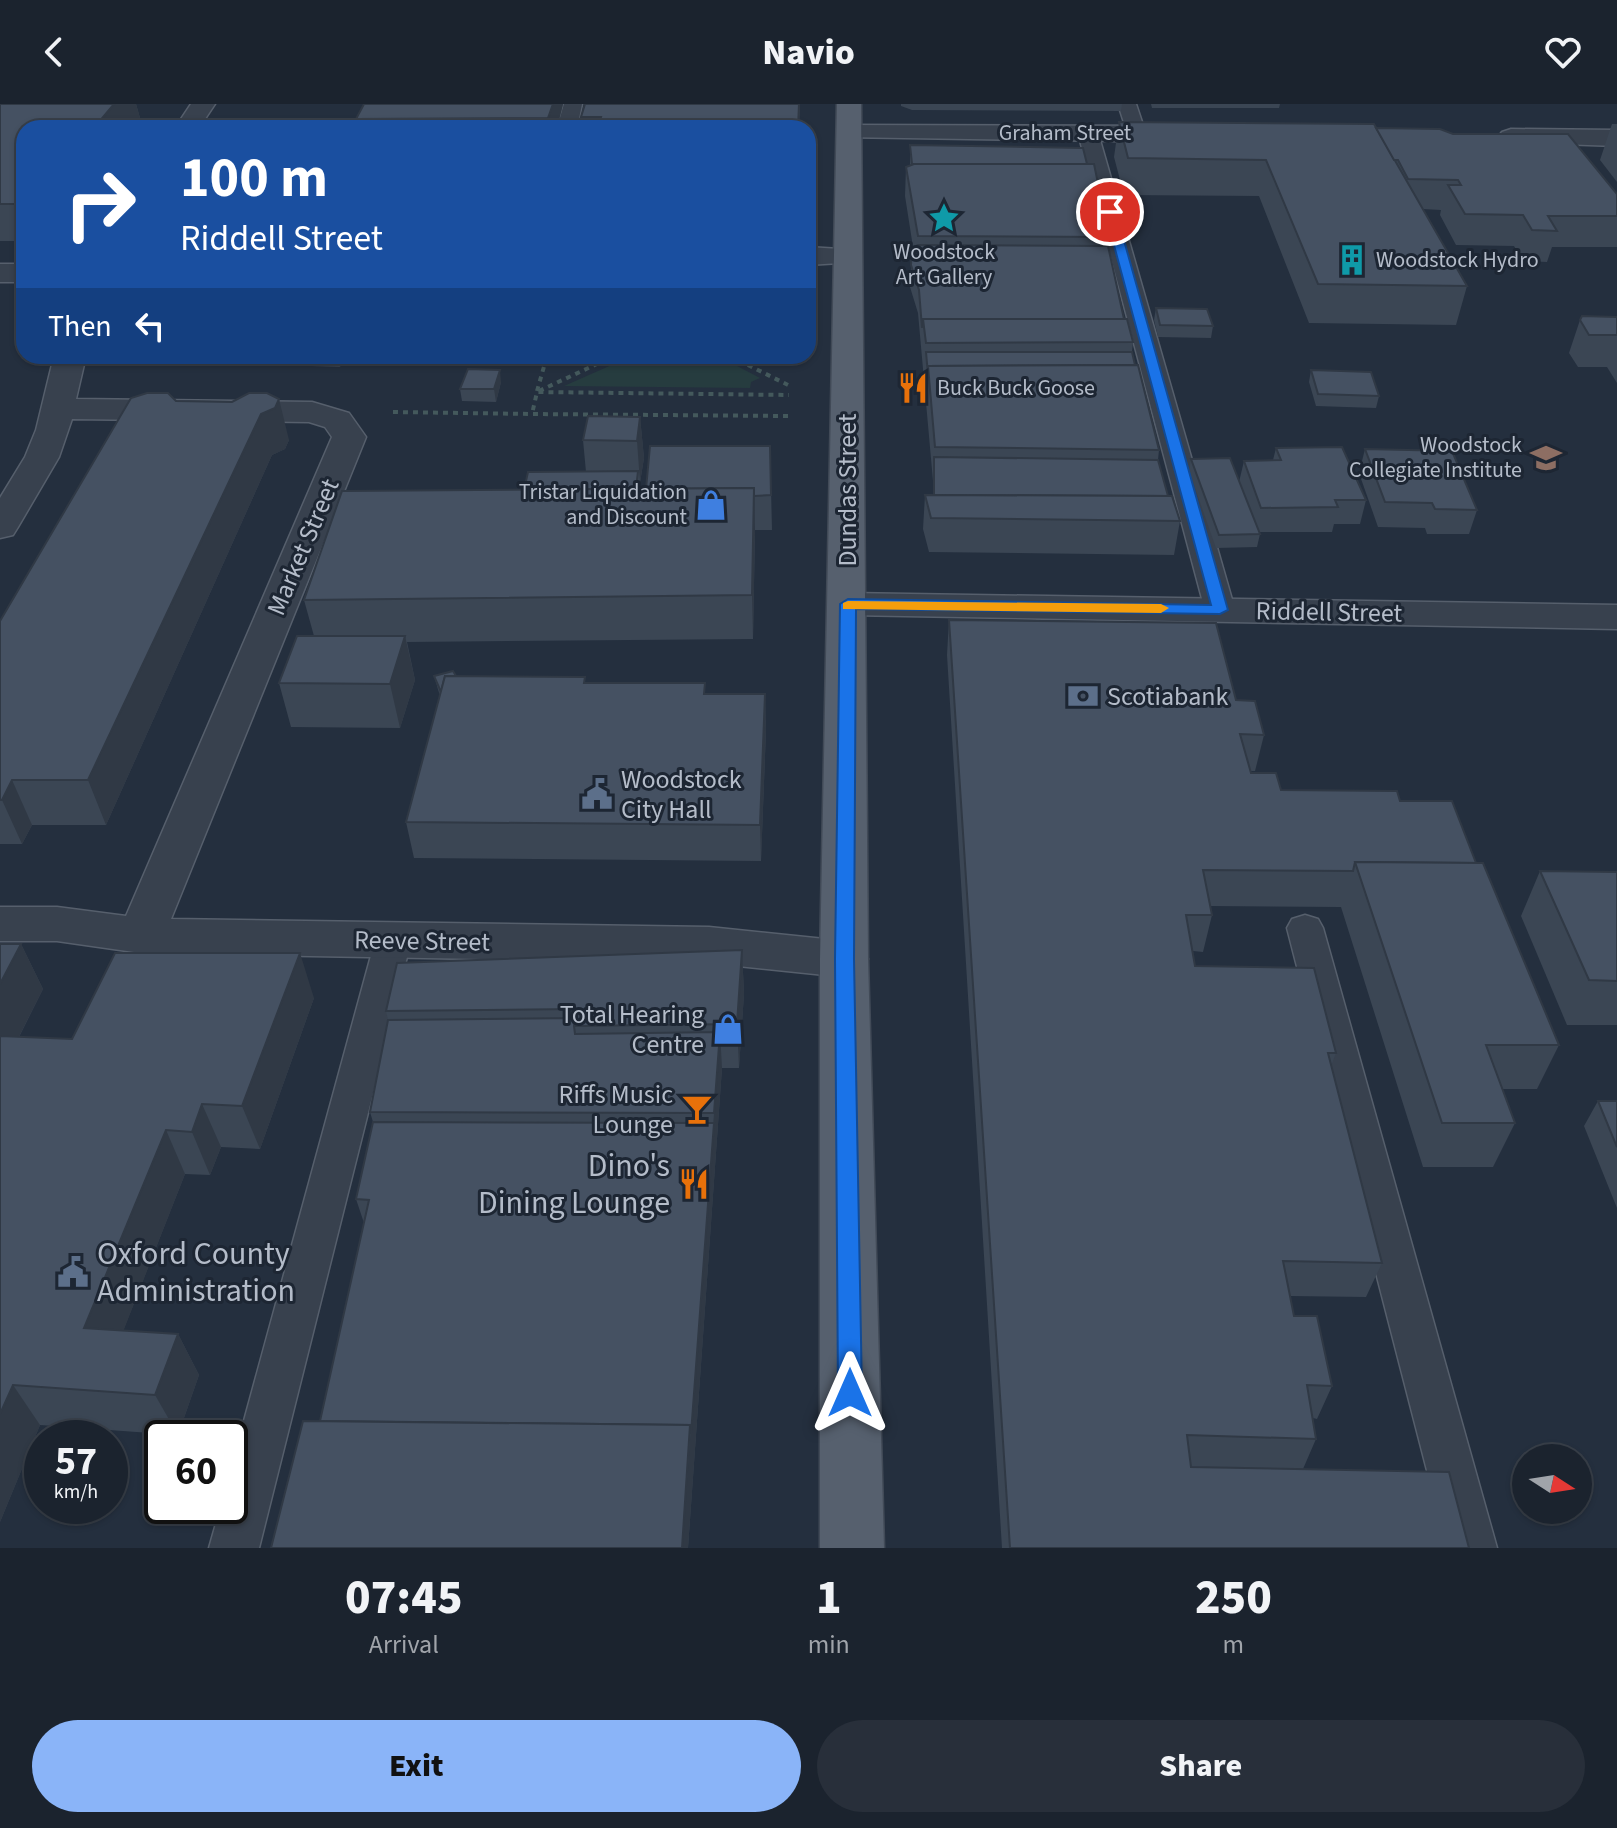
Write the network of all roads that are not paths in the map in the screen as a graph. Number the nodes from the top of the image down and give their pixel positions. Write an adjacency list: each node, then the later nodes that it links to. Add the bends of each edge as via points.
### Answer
1 (1127, 104): 4 (lane)
2 (849, 118): 3 (street, Graham Street); 9 (main road, Dundas Street)
3 (1088, 133): 4 (street, Graham Street); 14 (lane)
4 (1136, 134): 5 (street, Graham Street)
5 (1198, 134)
6 (1493, 137): 7 (street)
7 (1617, 138)
8 (816, 256): 9 (street)
9 (846, 256): 13 (main road, Dundas Street)
10 (68, 364): 11 (street)
11 (58, 409): 12 (street, via 42,457); 18 (street, Market Street, via 312,412 337,420 349,437)
12 (0, 527)
13 (848, 604): 14 (street, Riddell Street); 20 (main road, Dundas Street)
14 (1220, 610): 15 (street, Riddell Street)
15 (1617, 617)
16 (0, 924): 18 (street, Reeve Street, via 57,924)
17 (1305, 928): 23 (lane)
18 (141, 936): 19 (street, Reeve Street)
19 (393, 941): 20 (street, Reeve Street, via 709,945); 21 (lane)
20 (844, 959): 22 (main road, Dundas Street)
21 (234, 1548)
22 (852, 1548)
23 (1472, 1548)

